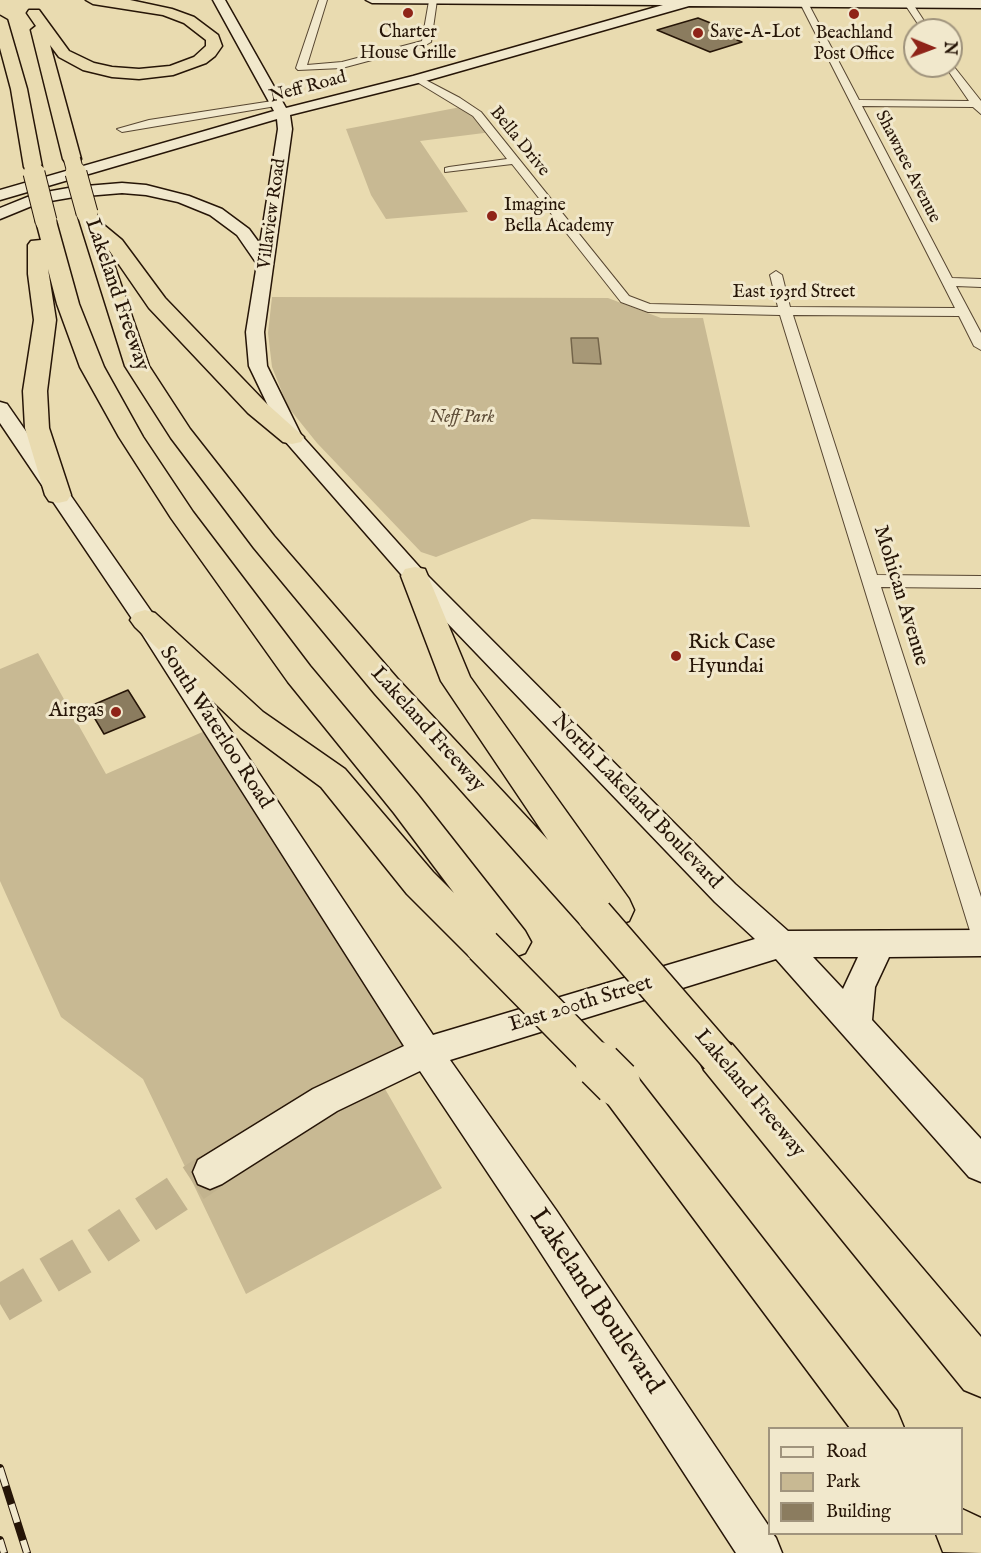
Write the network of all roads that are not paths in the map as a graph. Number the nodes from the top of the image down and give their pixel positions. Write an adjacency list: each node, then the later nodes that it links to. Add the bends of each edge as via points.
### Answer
1 (93, 0): 11 (highway, via 136,5 189,20 213,38 214,46 200,60 173,70 112,72 89,67 64,54)
2 (219, 0): 18 (street)
3 (324, 0): 5 (street, via 301,68 342,65 426,42)
4 (372, 0): 5 (street)
5 (433, 1): 6 (street)
6 (521, 1): 7 (street)
7 (690, 1): 8 (street); 15 (street, Neff Road)
8 (804, 3): 9 (street); 16 (street, Shawnee Avenue)
9 (908, 3): 10 (street); 12 (street)
10 (981, 4)
11 (31, 7): 25 (highway, Lakeland Freeway, bridge)
12 (918, 18)
13 (0, 20): 23 (highway, Lakeland Freeway, bridge, via 19,89)
14 (959, 78): 17 (street)
15 (417, 79): 18 (street, Neff Road); 20 (street, Bella Drive, via 477,114)
16 (855, 103): 17 (street); 28 (street, Shawnee Avenue)
17 (979, 106)
18 (281, 109): 19 (street); 22 (street, Neff Road); 26 (street, Villaview Road, via 285,129)
19 (122, 129)
20 (513, 161): 21 (street); 30 (street, Bella Drive)
21 (448, 170)
22 (0, 195)
23 (41, 213): 36 (highway, via 38,274 45,320 35,391 37,428); 44 (highway, Lakeland Freeway, via 92,367 131,437 184,518 299,674 406,804)
24 (0, 214): 26 (street, via 35,199 64,194 122,188 146,190 183,198 216,212 243,232)
25 (89, 218): 35 (highway, via 115,244 157,303 256,408); 41 (highway, Lakeland Freeway, via 137,366 180,433 264,542 386,686)
26 (266, 266): 35 (street, Villaview Road, via 255,332 258,366)
27 (776, 275): 31 (street, Mohican Avenue)
28 (948, 282): 29 (street); 32 (street, Shawnee Avenue)
29 (981, 283)
30 (625, 299): 31 (street, East 193rd Street, via 648,308)
31 (785, 311): 32 (street, East 193rd Street); 38 (street, Mohican Avenue)
32 (963, 312): 33 (street, Shawnee Avenue)
33 (981, 346)
34 (0, 408): 36 (street, South Waterloo Road)
35 (292, 437): 37 (street, North Lakeland Boulevard)
36 (58, 495): 40 (street, South Waterloo Road)
37 (415, 576): 41 (highway, via 456,681); 45 (street, North Lakeland Boulevard, via 725,893)
38 (872, 581): 39 (street); 42 (street, Mohican Avenue)
39 (981, 582)
40 (145, 621): 44 (highway, via 252,720 333,778 420,883); 48 (street, South Waterloo Road)
41 (605, 913): 51 (highway, Lakeland Freeway, bridge, via 718,1057)
42 (981, 931)
43 (981, 943): 46 (street, East 200th Street)
44 (497, 944): 52 (highway, bridge, via 617,1083)
45 (782, 944): 46 (street, East 200th Street); 47 (street, North Lakeland Boulevard); 48 (street, East 200th Street)
46 (880, 944): 47 (street, via 859,987)
47 (855, 1027): 49 (street, North Lakeland Boulevard)
48 (426, 1052): 50 (street, East 200th Street, via 324,1100); 54 (street, Lakeland Boulevard)
49 (981, 1165)
50 (210, 1172)
51 (981, 1373)
52 (879, 1427)
53 (962, 1535): 55 (highway)
54 (761, 1553)
55 (976, 1553)

